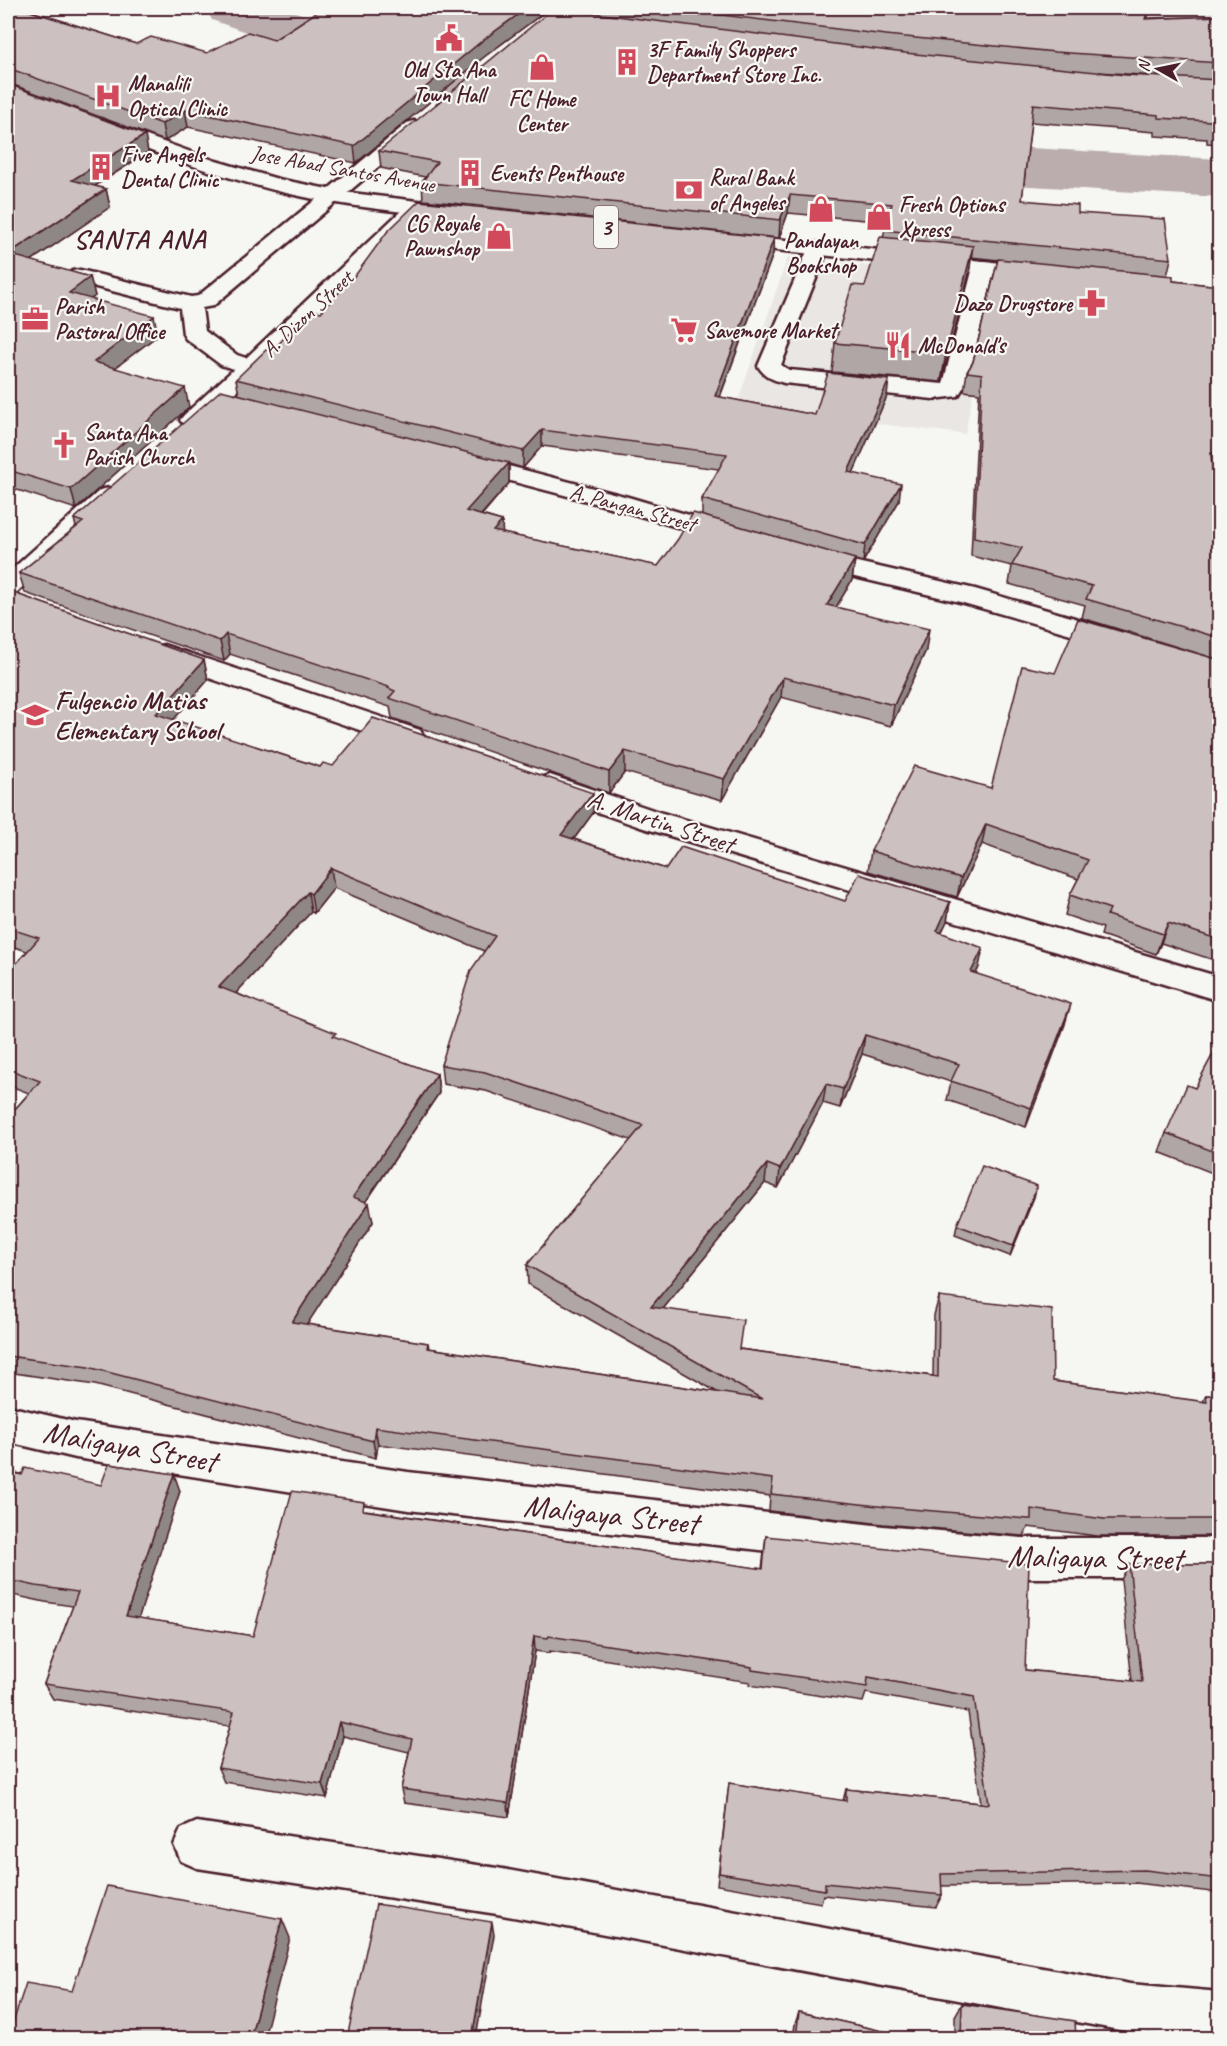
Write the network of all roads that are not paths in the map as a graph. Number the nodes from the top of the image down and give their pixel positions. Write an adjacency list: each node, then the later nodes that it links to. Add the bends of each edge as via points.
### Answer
1 (431, 112): 3 (main road)
2 (90, 122): 3 (main road, Jose Abad Santos Avenue, via 225,170)
3 (333, 195): 4 (main road, Jose Abad Santos Avenue); 11 (main road, via 205,301)
4 (417, 207): 5 (main road, Jose Abad Santos Avenue); 12 (main road, A. Dizon Street)
5 (477, 214)
6 (712, 238): 7 (main road)
7 (818, 249): 8 (main road); 8 (main road, via 769,366 784,376 933,393 950,391 957,380)
8 (984, 267): 9 (main road)
9 (1055, 274)
10 (80, 276): 11 (main road)
11 (191, 304): 12 (main road, via 194,334 230,360)
12 (249, 366): 13 (main road, A. Dizon Street, via 227,401)
13 (173, 438)
14 (444, 456): 16 (main road, A. Pangan Street)
15 (130, 477): 18 (main road)
16 (750, 540)
17 (783, 550): 20 (main road, via 838,567 966,595)
18 (8, 586)
19 (143, 646): 21 (main road)
20 (1141, 646)
21 (437, 747)
22 (527, 777): 23 (main road, A. Martin Street, via 651,820)
23 (1220, 989)
24 (8, 1424): 25 (main road, Maligaya Street, via 76,1440 408,1491 883,1545 1022,1558)
25 (1220, 1558)
26 (197, 1845): 27 (main road, via 497,1892 1130,2008)
27 (1220, 2016)

